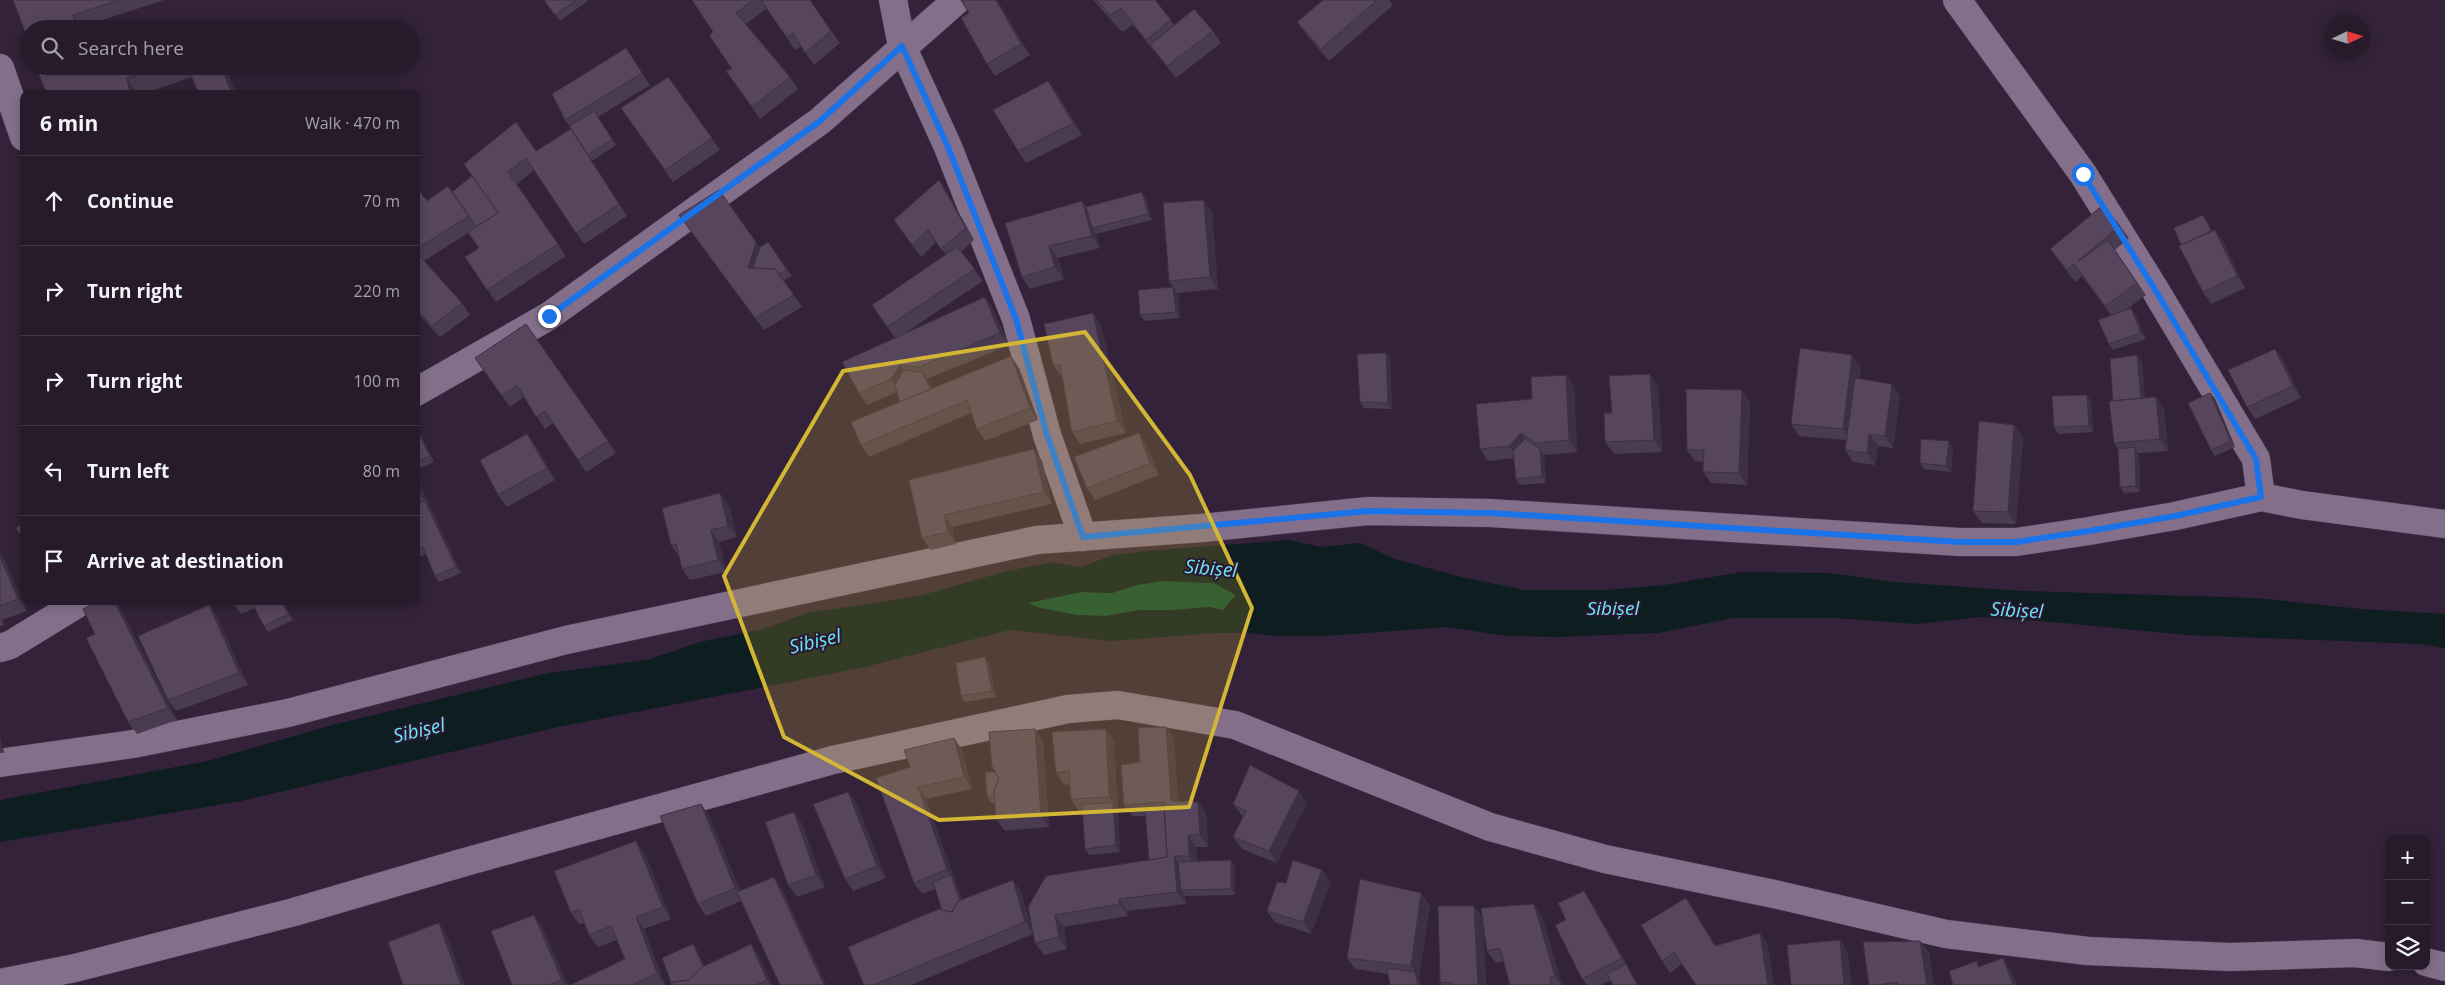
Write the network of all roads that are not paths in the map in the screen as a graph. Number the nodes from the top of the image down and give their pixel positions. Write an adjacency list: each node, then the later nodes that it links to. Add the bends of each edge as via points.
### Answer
1 (893, 0): 4 (street)
2 (957, 0): 4 (street)
3 (1957, 0): 8 (street, via 2083,174 2154,288 2256,459)
4 (902, 46): 7 (street, via 820,121 549,316); 10 (street, via 948,147 1016,319 1047,435)
5 (0, 68): 6 (street)
6 (20, 126)
7 (420, 390)
8 (2261, 497): 9 (street); 10 (street, via 2175,516 2016,542 1960,542 1490,513 1368,511)
9 (2445, 524)
10 (1083, 537): 13 (street, via 1037,540 566,640 288,713 133,744)
11 (75, 605): 12 (street)
12 (0, 648)
13 (0, 763)
14 (2385, 957): 17 (street, via 2355,953 2230,958 2088,951 1946,934 1604,859 1490,828 1235,726 1118,706 1068,708 833,760 294,912 75,968)
15 (2430, 963): 16 (street)
16 (2445, 967)
17 (0, 983)

